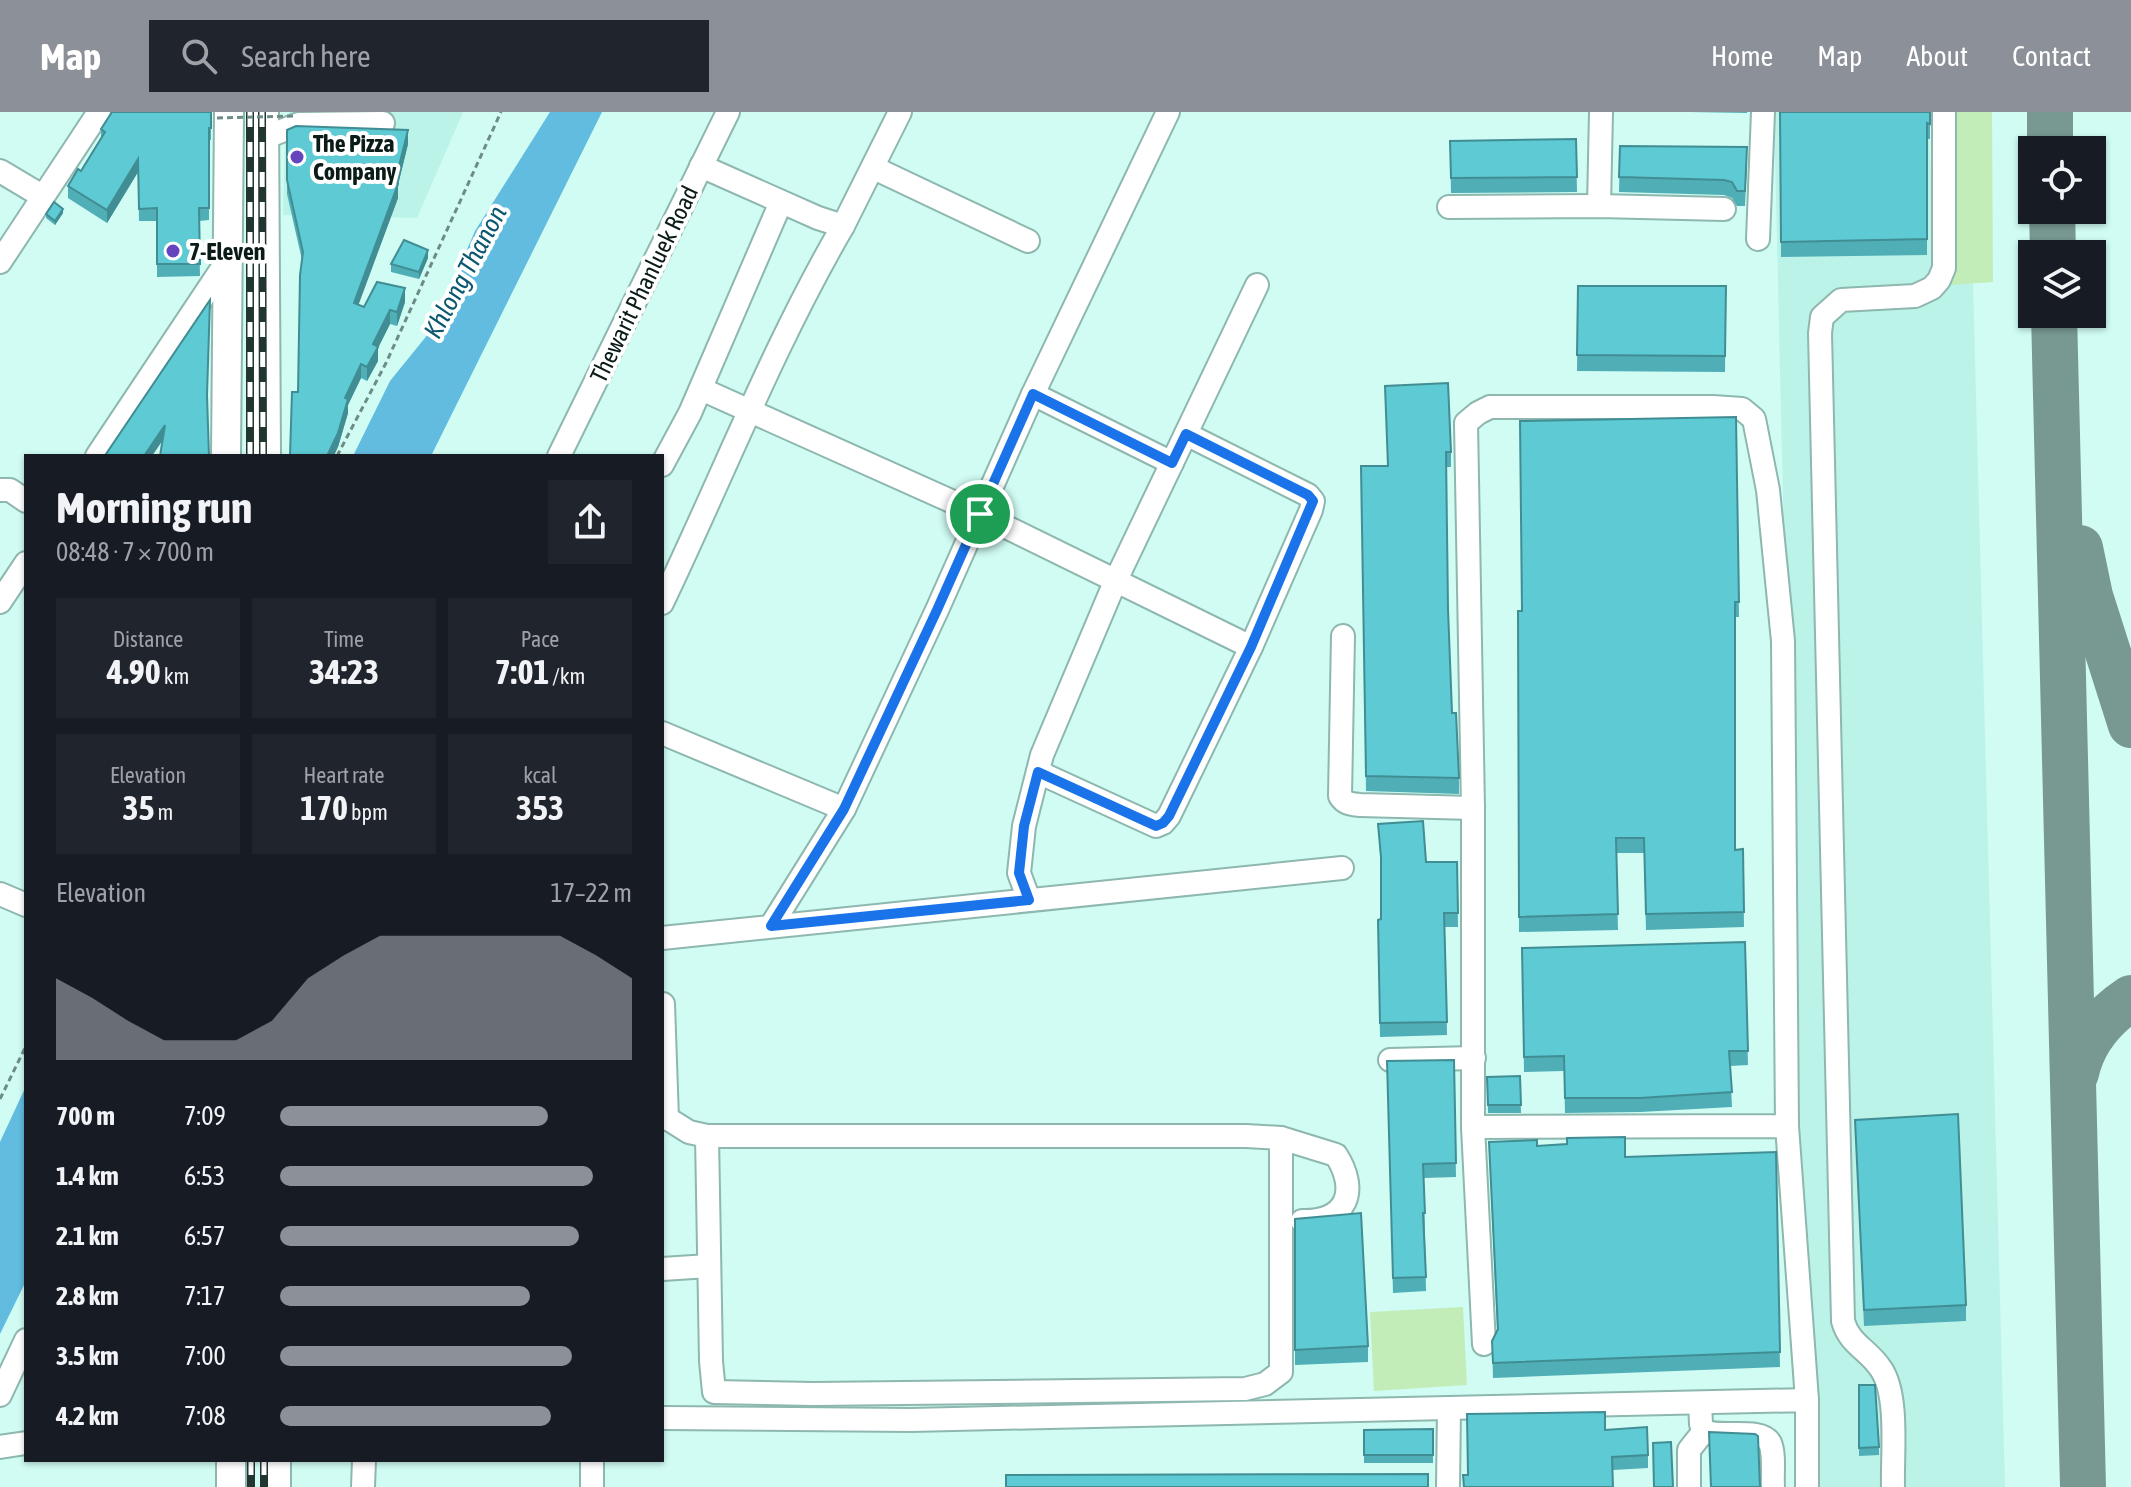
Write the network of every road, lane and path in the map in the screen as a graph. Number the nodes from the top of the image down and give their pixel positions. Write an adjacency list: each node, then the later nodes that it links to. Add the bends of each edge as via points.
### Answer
1 (99, 112): 16 (street)
2 (501, 112): 34 (path, via 386,363)
3 (728, 112): 13 (street, Thewarit Phanluek Road)
4 (900, 112): 14 (street)
5 (1168, 112): 28 (street)
6 (1601, 112): 18 (street)
7 (1763, 112): 22 (street)
8 (1944, 112): 94 (street, via 1944,268 1939,280 1915,296 1841,300 1822,317 1820,333 1843,1321 1847,1335 1875,1360 1890,1388)
9 (223, 115): 10 (path, bridge); 24 (main road)
10 (293, 116)
11 (383, 123): 12 (street)
12 (264, 125): 33 (main road)
13 (701, 166): 17 (street); 35 (street, Thewarit Phanluek Road)
14 (874, 168): 21 (street); 23 (street)
15 (0, 171): 16 (street)
16 (42, 196): 25 (street)
17 (781, 202): 21 (street); 27 (street)
18 (1599, 206): 19 (street); 20 (street)
19 (1449, 207)
20 (1724, 209)
21 (843, 226): 29 (street)
22 (1758, 239)
23 (1028, 241)
24 (227, 261): 31 (street); 32 (main road)
25 (0, 262)
26 (1257, 285): 30 (street)
27 (701, 389): 29 (street); 36 (street)
28 (1033, 394): 37 (street); 40 (street)
29 (750, 409): 40 (street); 43 (street)
30 (1186, 434): 37 (street); 46 (street, via 1313,501)
31 (98, 454)
32 (226, 454)
33 (266, 454)
34 (338, 454)
35 (560, 454)
36 (664, 461)
37 (1172, 463): 42 (street)
38 (0, 490): 39 (street)
39 (24, 500)
40 (980, 514): 42 (street); 50 (street)
41 (24, 566): 44 (street)
42 (1115, 582): 46 (street); 48 (street)
43 (665, 590)
44 (0, 602)
45 (1343, 636): 49 (street, via 1342,800)
46 (1251, 647): 48 (street, via 1163,823 1156,826)
47 (664, 734): 50 (street)
48 (1038, 772): 53 (street, via 1019,873)
49 (1473, 808): 58 (street); 63 (street, via 1466,423 1490,407 1742,409 1754,419 1768,490 1783,641)
50 (844, 809): 55 (street)
51 (1342, 868): 53 (street)
52 (0, 894): 54 (street)
53 (1029, 900): 55 (street)
54 (24, 904)
55 (771, 926): 56 (street)
56 (664, 938)
57 (24, 1050): 61 (path)
58 (1474, 1058): 60 (street); 64 (street)
59 (664, 1060): 62 (street)
60 (1390, 1060)
61 (0, 1099)
62 (665, 1117): 65 (street)
63 (1787, 1126): 64 (street); 74 (street)
64 (1473, 1127): 71 (street)
65 (707, 1136): 66 (street); 68 (street)
66 (1281, 1138): 67 (street); 67 (street, via 1336,1155 1348,1192 1342,1209 1329,1217)
67 (1281, 1220): 72 (street, via 1281,1372 1265,1384 1245,1389)
68 (709, 1266): 69 (street); 72 (street)
69 (664, 1269)
70 (24, 1344): 73 (street)
71 (1484, 1344)
72 (714, 1392): 78 (street)
73 (0, 1395)
74 (1807, 1400): 75 (street); 93 (street)
75 (1700, 1403): 76 (street); 79 (street)
76 (1449, 1408): 78 (street, via 911,1420); 90 (street)
77 (664, 1418): 78 (street)
78 (717, 1418)
79 (1704, 1431): 91 (street, via 1689,1450); 92 (street, via 1765,1437 1771,1445)
80 (24, 1443): 81 (street)
81 (0, 1447)
82 (231, 1462): 86 (main road)
83 (276, 1462): 87 (main road)
84 (364, 1462): 88 (street)
85 (592, 1462): 89 (street)
86 (231, 1487)
87 (276, 1487)
88 (363, 1487)
89 (592, 1487)
90 (1448, 1487)
91 (1689, 1487)
92 (1773, 1487)
93 (1807, 1487)
94 (1893, 1487)

